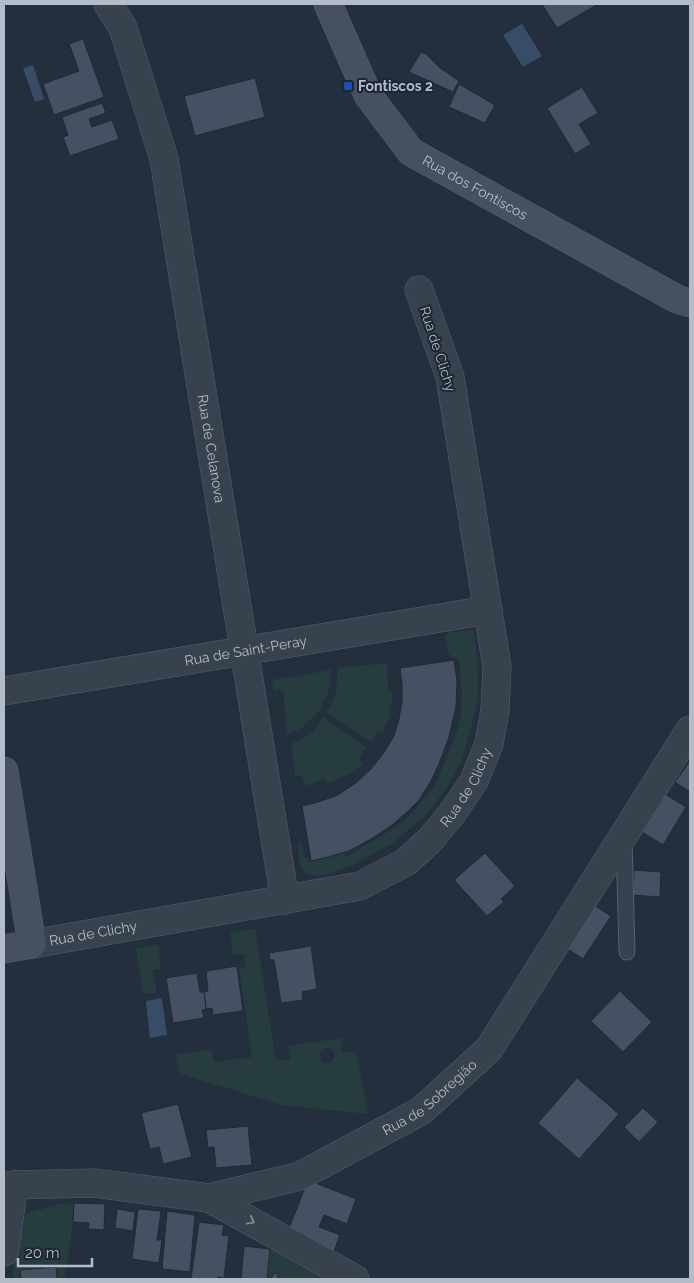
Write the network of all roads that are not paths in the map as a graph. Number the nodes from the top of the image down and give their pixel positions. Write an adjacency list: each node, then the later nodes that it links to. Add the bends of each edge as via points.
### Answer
1 (108, 4): 6 (street, Rua de Celanova, via 123,28 164,160)
2 (328, 4): 4 (street, Rua dos Fontiscos, via 368,95 411,152)
3 (419, 290): 5 (street, Rua de Clichy, via 450,377)
4 (690, 304)
5 (488, 610): 6 (street, Rua de Saint-Peray); 11 (street, Rua de Clichy, via 497,667 489,744 474,781 451,815 406,862 360,886)
6 (245, 651): 7 (street, Rua de Saint-Peray); 11 (street, Rua de Celanova)
7 (4, 691)
8 (690, 730): 10 (street, Rua de Sobregião)
9 (4, 771): 12 (street)
10 (624, 835): 14 (lane); 16 (street, Rua de Sobregião, via 489,1049 421,1111 300,1176)
11 (285, 900): 12 (street, Rua de Clichy)
12 (32, 944): 13 (street, Rua de Clichy)
13 (4, 949)
14 (627, 952)
15 (9, 1186): 16 (street, Rua de Sobregião, via 94,1183); 17 (street)
16 (209, 1198): 19 (street, one-way to 19)
17 (6, 1225): 18 (street)
18 (4, 1252)
19 (355, 1279)

